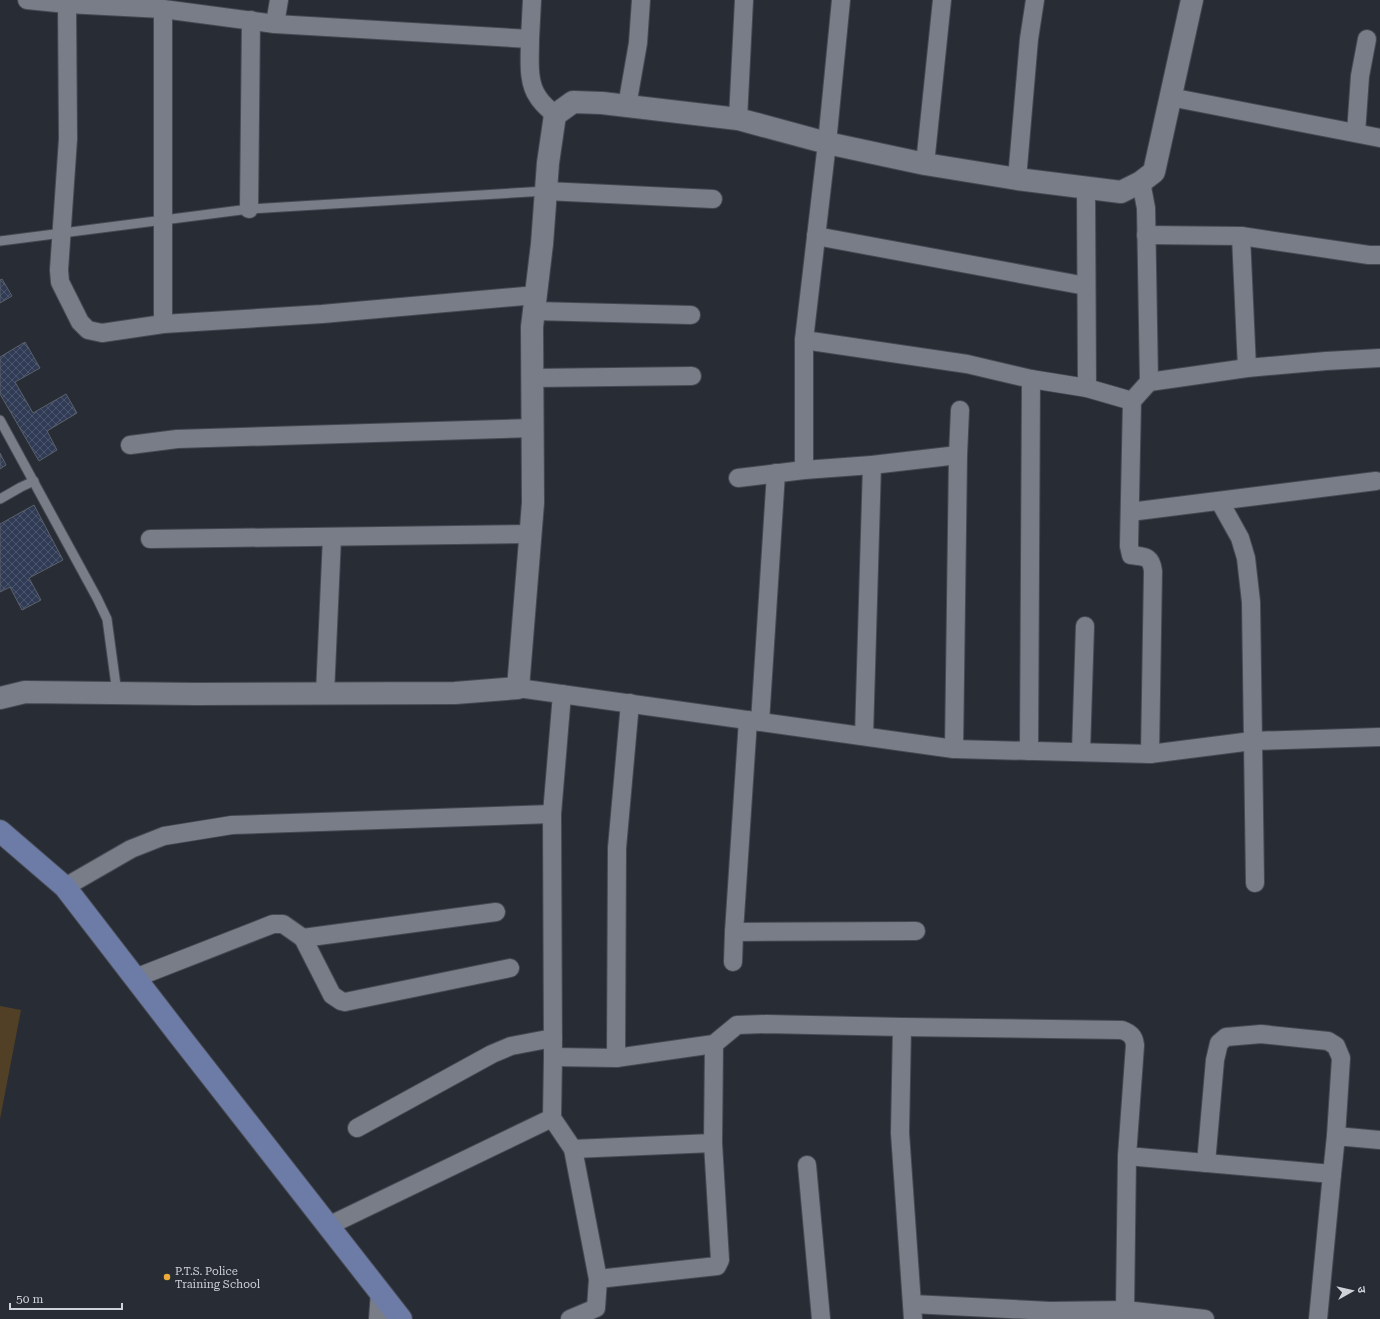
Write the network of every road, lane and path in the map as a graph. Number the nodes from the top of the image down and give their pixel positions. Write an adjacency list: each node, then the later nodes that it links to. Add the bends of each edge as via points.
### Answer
1 (27, 0): 11 (street)
2 (279, 0): 14 (street)
3 (532, 0): 16 (street)
4 (641, 0): 18 (street, via 638,43)
5 (744, 0): 20 (street)
6 (841, 0): 23 (street)
7 (942, 0): 24 (street)
8 (1035, 0): 25 (street, via 1029,39)
9 (1192, 0): 17 (street)
10 (99, 3): 11 (street); 12 (street)
11 (67, 4): 32 (street, via 68,139)
12 (163, 9): 13 (street); 31 (street)
13 (251, 20): 14 (street); 30 (street)
14 (275, 24): 16 (street)
15 (1367, 39): 21 (street, via 1360,76)
16 (530, 40): 19 (street, via 532,86 538,98)
17 (1170, 97): 21 (street); 26 (street, via 1154,172)
18 (627, 106): 19 (street, via 573,102); 20 (street)
19 (555, 115): 28 (street)
20 (738, 119): 23 (street)
21 (1356, 133): 22 (street)
22 (1380, 138)
23 (827, 143): 24 (street); 34 (street)
24 (925, 164): 25 (street)
25 (1017, 179): 27 (street)
26 (1141, 182): 27 (street, via 1121,192); 33 (street, via 1146,208)
27 (1086, 188): 38 (street)
28 (546, 191): 29 (street); 30 (lane); 39 (street)
29 (713, 199)
30 (249, 209): 31 (lane)
31 (162, 220): 32 (lane); 41 (street)
32 (62, 233): 36 (lane); 41 (street, via 60,282 80,322 88,330 102,333)
33 (1146, 235): 35 (street); 48 (street)
34 (816, 236): 38 (street); 42 (street)
35 (1242, 236): 37 (street); 44 (street)
36 (0, 241)
37 (1380, 255)
38 (1086, 286): 49 (street)
39 (535, 303): 40 (street); 41 (street); 46 (street, via 532,327)
40 (691, 315)
41 (163, 324)
42 (804, 340): 47 (street, via 967,364); 57 (street)
43 (1380, 358): 44 (street)
44 (1247, 368): 48 (street)
45 (692, 376): 46 (street)
46 (533, 378): 53 (street)
47 (1031, 379): 49 (street); 80 (street)
48 (1149, 382): 50 (street)
49 (1087, 388): 50 (street)
50 (1132, 401): 64 (street)
51 (960, 410): 55 (street)
52 (0, 420): 60 (lane)
53 (533, 428): 54 (street, via 177,439); 65 (street)
54 (130, 445)
55 (958, 455): 56 (street); 79 (street)
56 (872, 465): 57 (street); 76 (street)
57 (804, 470): 58 (street)
58 (776, 473): 59 (street); 75 (street)
59 (738, 478)
60 (34, 481): 62 (lane); 70 (lane, via 107,619)
61 (1376, 481): 63 (street)
62 (0, 499)
63 (1220, 502): 64 (street); 78 (street, via 1240,538 1246,558 1251,602)
64 (1130, 512): 82 (street, via 1130,552 1149,559 1153,571)
65 (531, 534): 66 (street); 69 (street)
66 (332, 536): 67 (street); 71 (street)
67 (150, 539)
68 (1085, 626): 81 (street)
69 (518, 688): 71 (street, via 455,693); 72 (street)
70 (117, 693): 71 (street); 73 (street, via 25,692)
71 (325, 694)
72 (562, 694): 74 (street); 83 (street)
73 (0, 698)
74 (630, 703): 75 (street); 98 (street, via 617,848)
75 (754, 721): 76 (street); 89 (street)
76 (864, 736): 79 (street)
77 (1380, 737): 78 (street)
78 (1252, 741): 82 (street); 85 (street)
79 (954, 749): 80 (street)
80 (1029, 751): 81 (street)
81 (1081, 752): 82 (street)
82 (1150, 754)
83 (552, 814): 86 (street, via 232,825 164,836 131,849); 95 (street)
84 (0, 831): 86 (main road)
85 (1255, 883)
86 (65, 887): 93 (main road)
87 (496, 912): 90 (street)
88 (916, 931): 89 (street)
89 (734, 932): 91 (street)
90 (303, 938): 92 (street, via 332,995 345,1002); 93 (street, via 284,924 273,924)
91 (733, 962)
92 (510, 968)
93 (135, 978): 109 (main road)
94 (902, 1027): 96 (street, via 766,1024 737,1026); 105 (street, via 1122,1030 1131,1034 1135,1045); 113 (street, via 900,1133)
95 (553, 1038): 97 (street); 100 (street, via 512,1046 492,1054)
96 (714, 1044): 98 (street); 103 (street)
97 (553, 1057): 98 (street); 99 (street)
98 (616, 1058)
99 (552, 1118): 104 (street); 109 (street)
100 (357, 1128)
101 (1336, 1136): 102 (street); 106 (street, via 1341,1058 1336,1046 1328,1041 1261,1034 1226,1037 1219,1043 1215,1060); 108 (street)
102 (1380, 1140)
103 (713, 1143): 104 (street); 110 (street, via 720,1260 717,1266)
104 (573, 1149): 110 (street)
105 (1127, 1156): 106 (street); 112 (street)
106 (1206, 1163): 108 (street)
107 (807, 1165): 118 (street)
108 (1332, 1174): 120 (street)
109 (328, 1226): 111 (main road)
110 (598, 1279): 114 (street)
111 (380, 1292): 115 (street); 116 (main road)
112 (1125, 1310): 113 (street); 119 (street)
113 (913, 1312)
114 (598, 1314): 117 (street)
115 (378, 1319)
116 (401, 1319)
117 (570, 1319)
118 (821, 1319)
119 (1205, 1319)
120 (1318, 1319)

